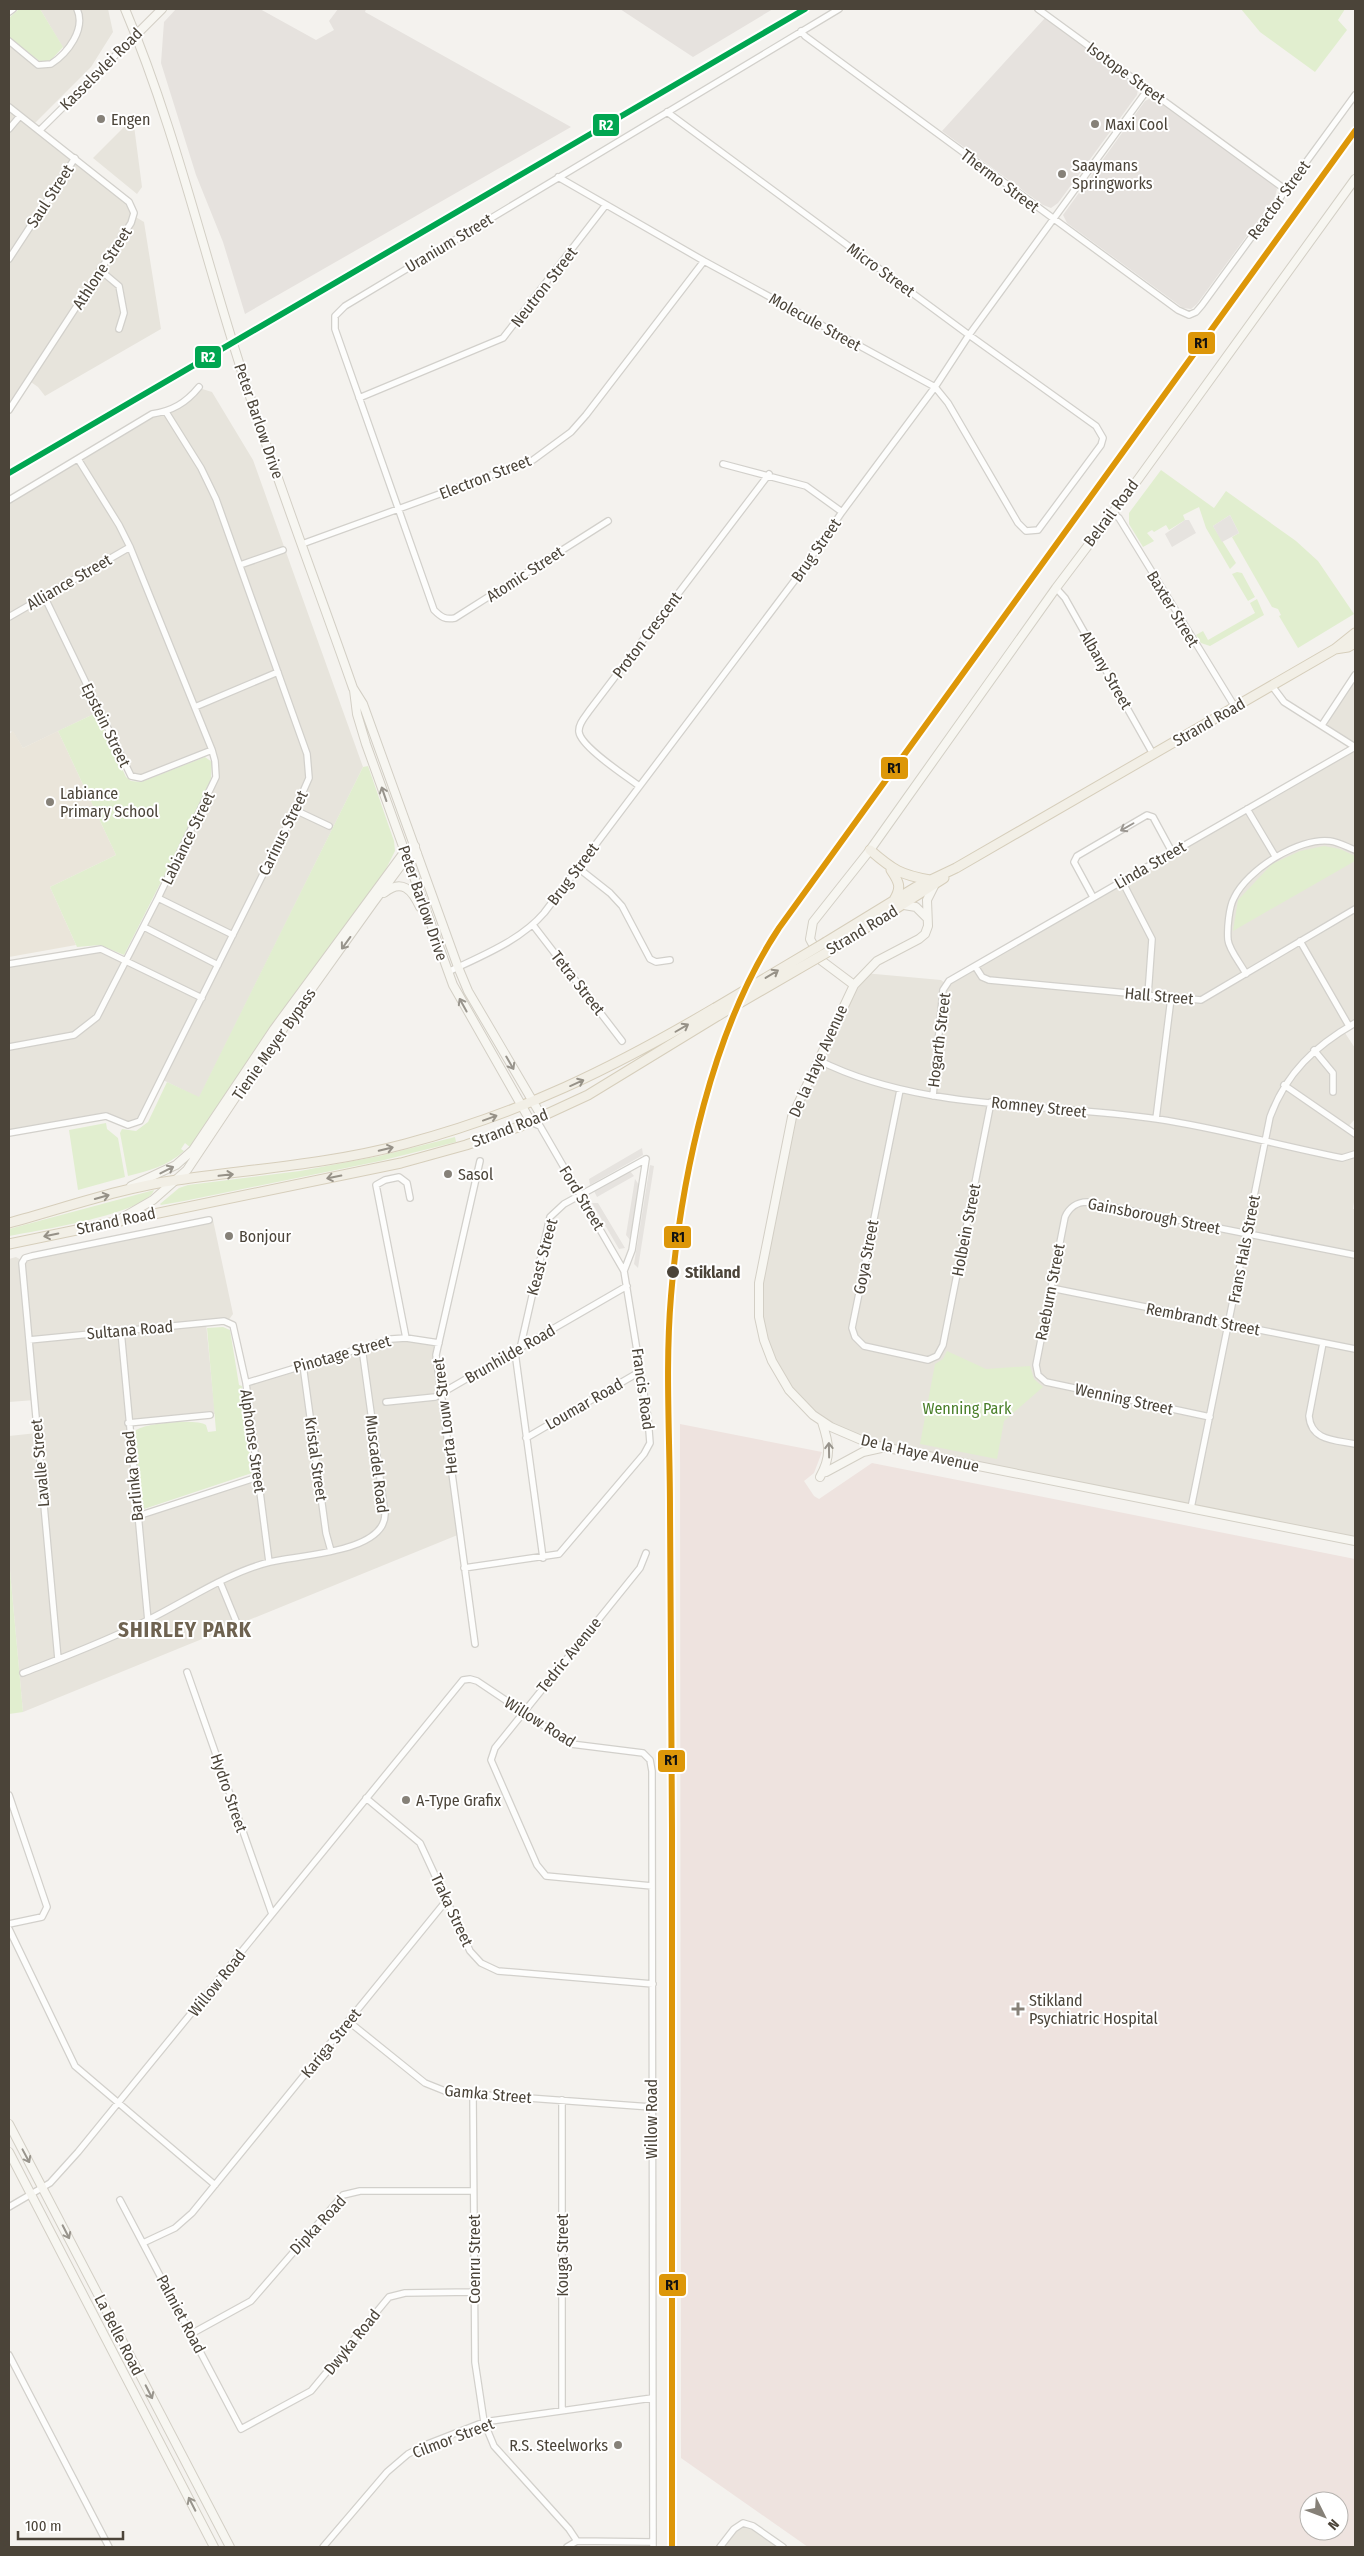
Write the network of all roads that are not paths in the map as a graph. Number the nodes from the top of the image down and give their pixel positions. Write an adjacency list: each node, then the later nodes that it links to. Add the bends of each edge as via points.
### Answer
1 (13, 9): 7 (street)
2 (77, 9): 10 (street, via 79,30 51,64 38,65)
3 (125, 9): 9 (street, Peter Barlow Drive)
4 (162, 9): 9 (street, Kasselsvlei Road)
5 (839, 9): 8 (street, Uranium Street)
6 (1038, 9): 11 (street, Isotope Street)
7 (9, 12)
8 (801, 31): 14 (street, Uranium Street); 23 (street, Thermo Street)
9 (136, 35): 17 (street, Kasselsvlei Road); 44 (street, Peter Barlow Drive, via 237,356)
10 (9, 41)
11 (1148, 90): 21 (street, Isotope Street); 23 (street, Brug Street)
12 (1355, 96): 21 (street, Reactor Street)
13 (9, 106): 15 (street, Athlone Street)
14 (667, 112): 19 (street, Uranium Street); 29 (street, Micro Street)
15 (20, 116): 16 (street); 17 (street, Athlone Street)
16 (9, 129)
17 (40, 130): 18 (street, Athlone Street)
18 (75, 158): 24 (street, Saul Street); 26 (street, Athlone Street, via 129,202 134,210 131,223)
19 (558, 177): 22 (street, Molecule Street); 32 (street, Uranium Street, via 338,311 335,329)
20 (1355, 179): 41 (street, Belrail Road)
21 (1286, 190): 27 (street, Reactor Street)
22 (605, 206): 25 (street, Molecule Street); 32 (street, Neutron Street, via 503,338)
23 (1052, 220): 27 (street, Thermo Street, via 1178,310 1189,315); 29 (street, Brug Street)
24 (9, 259)
25 (704, 261): 31 (street, Molecule Street); 39 (street, Electron Street, via 586,415 552,448 532,460)
26 (100, 270): 28 (street, via 119,286 124,313); 33 (street, Athlone Street)
27 (1202, 305)
28 (119, 329)
29 (969, 335): 31 (street, Brug Street); 43 (street, Micro Street, via 1096,426 1103,438 1041,526 1035,531 1026,531)
30 (199, 387): 34 (street)
31 (934, 387): 40 (street, Brug Street); 43 (street, Molecule Street, via 948,403)
32 (359, 398): 39 (street, Uranium Street)
33 (9, 410)
34 (166, 412): 35 (street, via 152,414); 47 (street, Carinus Street, via 208,479)
35 (78, 459): 38 (street); 45 (street, Labiance Street)
36 (723, 464): 37 (street)
37 (768, 474): 40 (street, via 806,486); 65 (street, Proton Crescent, via 579,728 580,736 588,746)
38 (9, 500)
39 (398, 509): 44 (street, Electron Street); 50 (street, Uranium Street, via 434,610)
40 (842, 512): 65 (street, Brug Street, via 801,572)
41 (1111, 512): 48 (street, Belrail Road); 60 (street, Baxter Street, via 1119,518)
42 (608, 521): 50 (street, Atomic Street, via 455,618 448,620)
43 (1018, 522)
44 (302, 544): 58 (street, Peter Barlow Drive)
45 (130, 547): 49 (street, Alliance Street); 59 (street, Labiance Street)
46 (282, 550): 47 (street)
47 (240, 565): 55 (street, Carinus Street)
48 (1056, 588): 64 (street, Albany Street, via 1065,598); 70 (street, Belrail Road)
49 (44, 596): 51 (street, Alliance Street); 63 (street, Epstein Street, via 131,776 141,778)
50 (440, 616)
51 (9, 617)
52 (1355, 633): 54 (main road, Strand Road)
53 (1355, 643): 54 (main road, Strand Road)
54 (1335, 649): 57 (main road, Strand Road)
55 (278, 672): 59 (street); 67 (street, Carinus Street, via 309,765 307,784)
56 (1355, 675): 61 (street)
57 (1272, 686): 60 (main road, Strand Road); 61 (street, via 1284,702)
58 (354, 688): 69 (street, Peter Barlow Drive, via 363,704); 73 (street, Peter Barlow Drive, one-way to 58, via 366,744 357,714)
59 (195, 707): 63 (street, Labiance Street)
60 (1235, 707): 64 (main road, Strand Road)
61 (1322, 725): 62 (street)
62 (1355, 747): 66 (street, Linda Street)
63 (212, 750): 80 (street, Labiance Street, via 216,767 214,783)
64 (1153, 754): 78 (main road, Strand Road)
65 (639, 786): 76 (street, Brug Street)
66 (1247, 809): 72 (street, Linda Street); 74 (street)
67 (295, 810): 68 (street); 89 (street, Carinus Street)
68 (329, 826)
69 (416, 849): 73 (street); 97 (street, Peter Barlow Drive)
70 (870, 850): 75 (main road); 101 (street, Belrail Road, via 812,922 809,933 822,961)
71 (1355, 850): 74 (street, via 1337,842 1322,841)
72 (1172, 852): 77 (street, Linda Street); 79 (street, one-way to 79, via 1153,817 1147,815 1077,856 1074,862)
73 (406, 854): 82 (street, Tienie Meyer Bypass); 86 (street, Peter Barlow Drive); 128 (street, Tienie Meyer Bypass, one-way to 73, via 176,1165 193,1150 274,1028)
74 (1275, 856): 99 (street, via 1232,902 1228,942)
75 (888, 865): 78 (main road, via 905,876); 81 (main road, via 899,882 900,889)
76 (577, 868): 87 (street, Brug Street); 92 (street, via 622,906 650,959 656,962)
77 (1122, 881): 79 (street, Linda Street); 102 (street, via 1152,939)
78 (932, 883): 81 (main road, Strand Road); 83 (main road, Strand Road); 85 (street, De la Haye Avenue, via 927,900)
79 (1093, 897): 96 (street, Linda Street)
80 (158, 898): 88 (street, Labiance Street); 89 (street)
81 (894, 901): 91 (main road, Strand Road)
82 (373, 903): 86 (street, via 392,887 405,887 413,892); 127 (street, Tienie Meyer Bypass, one-way to 127)
83 (904, 905): 85 (street, via 916,907); 91 (main road, Strand Road)
84 (1355, 909): 90 (street, Hall Street)
85 (927, 918): 101 (street, De la Haye Avenue, via 928,926 922,937 877,961)
86 (429, 921): 98 (street, Peter Barlow Drive)
87 (533, 925): 97 (street, Brug Street); 108 (street, Tetra Street)
88 (144, 928): 93 (street, Labiance Street); 95 (street)
89 (233, 935): 95 (street, Carinus Street)
90 (1300, 941): 99 (street, Hall Street); 107 (street)
91 (828, 946): 105 (main road, Strand Road, bridge)
92 (670, 960)
93 (127, 961): 94 (street, via 97,949); 103 (street); 109 (street, Labiance Street, via 106,1003 87,1026 66,1038)
94 (9, 964)
95 (218, 965): 103 (street, Carinus Street)
96 (975, 966): 100 (street, Linda Street); 102 (street, Hall Street, via 989,980)
97 (458, 967): 98 (street, Brug Street); 116 (street, Peter Barlow Drive, one-way to 116)
98 (448, 972): 118 (street, Peter Barlow Drive, one-way to 98)
99 (1246, 974): 104 (street, Hall Street, via 1200,1000)
100 (946, 984): 115 (street, Hogarth Street)
101 (854, 985): 111 (street, De la Haye Avenue)
102 (1148, 996): 104 (street, Hall Street)
103 (202, 998): 122 (street, Carinus Street, via 138,1123 128,1125 106,1116)
104 (1171, 998): 119 (street)
105 (717, 1012): 116 (main road, Strand Road, one-way to 105, via 613,1066); 121 (main road, Strand Road, via 619,1078)
106 (1355, 1023): 107 (street, Frans Hals Street)
107 (1349, 1026): 110 (street, Frans Hals Street)
108 (622, 1041)
109 (9, 1047)
110 (1314, 1050): 112 (street, Frans Hals Street); 114 (street, via 1333,1073)
111 (818, 1060): 113 (street, Romney Street); 160 (street, De la Haye Avenue, via 792,1117 758,1294 761,1328 774,1366 797,1399)
112 (1284, 1085): 123 (street); 124 (street, Frans Hals Street)
113 (900, 1090): 115 (street, Romney Street); 151 (street, Goya Street, via 852,1328 864,1346 928,1360)
114 (1333, 1092)
115 (933, 1096): 117 (street, Romney Street)
116 (533, 1102): 118 (main road, Strand Road); 121 (street, Peter Barlow Drive)
117 (991, 1102): 119 (street, Romney Street); 151 (street, Holbein Street, via 943,1345)
118 (522, 1106): 120 (street, Peter Barlow Drive); 127 (main road, Strand Road, one-way to 118, via 356,1156 458,1129)
119 (1156, 1119): 124 (street, Romney Street)
120 (531, 1122): 121 (main road, Strand Road); 133 (main road, Strand Road, one-way to 133, via 401,1164)
121 (541, 1122): 129 (street, Ford Street)
122 (9, 1133)
123 (1355, 1134)
124 (1264, 1141): 125 (street, Romney Street, via 1342,1158); 135 (street, Frans Hals Street)
125 (1355, 1154)
126 (480, 1161): 146 (street, Herta Louw Street)
127 (177, 1180): 128 (main road, Strand Road); 133 (street, Tienie Meyer Bypass, via 153,1200)
128 (122, 1191): 134 (main road, Strand Road, one-way to 128)
129 (580, 1195): 138 (street, Ford Street); 138 (street, Keast Street, via 646,1159 632,1250); 150 (street, Keast Street, via 550,1217)
130 (410, 1198): 144 (street, via 407,1183 399,1177 376,1185)
131 (1071, 1208): 135 (street, Gainsborough Street, via 1087,1202); 140 (street, Raeburn Street, via 1065,1217)
132 (209, 1220): 145 (street, Lavalle Street, via 27,1257 22,1267)
133 (117, 1221): 136 (main road, Strand Road, one-way to 136)
134 (9, 1223)
135 (1247, 1234): 137 (street, Gainsborough Street); 142 (street, Frans Hals Street)
136 (9, 1244)
137 (1355, 1255)
138 (624, 1270): 139 (street, Francis Road)
139 (627, 1286): 150 (street, Brunhilde Road); 153 (street, Francis Road)
140 (1051, 1288): 142 (street, Rembrandt Street); 154 (street, Raeburn Street, via 1036,1365)
141 (230, 1323): 143 (street, Sultana Road); 155 (street, Alphonse Street, via 236,1331)
142 (1229, 1324): 147 (street, Rembrandt Street); 159 (street, Frans Hals Street)
143 (121, 1331): 145 (street, Sultana Road); 161 (street, Barlinka Road)
144 (406, 1338): 146 (street, Pinotage Street); 148 (street, Pinotage Street)
145 (29, 1340): 178 (street, Lavalle Street)
146 (439, 1343): 156 (street, Herta Louw Street, via 436,1355)
147 (1322, 1343): 149 (street, Rembrandt Street); 163 (street, via 1310,1426 1320,1436)
148 (362, 1348): 152 (street, Pinotage Street); 169 (street, Muscadel Road, via 385,1520 378,1534)
149 (1355, 1349)
150 (518, 1350): 156 (street, Brunhilde Road); 162 (street, Keast Street)
151 (937, 1356)
152 (303, 1366): 155 (street, Pinotage Street); 169 (street, Kristal Street)
153 (641, 1371): 162 (street, Loumar Road); 171 (street, Francis Road, via 650,1431 648,1447 564,1550)
154 (1040, 1377): 159 (street, Wenning Street, via 1046,1382)
155 (246, 1383): 165 (street, Alphonse Street)
156 (441, 1394): 157 (street, Brunhilde Road); 173 (street, Herta Louw Street)
157 (386, 1402)
158 (210, 1416): 161 (street)
159 (1210, 1417): 166 (street, Frans Hals Street)
160 (822, 1422): 164 (street, De la Haye Avenue, via 850,1437); 164 (street, one-way to 160, via 862,1452 823,1475 830,1455)
161 (128, 1423): 167 (street, Barlinka Road)
162 (526, 1438): 171 (street, Keast Street)
163 (1355, 1444)
164 (885, 1447): 166 (street, De la Haye Avenue)
165 (258, 1478): 167 (street); 172 (street, Alphonse Street)
166 (1192, 1508): 168 (street, De la Haye Avenue)
167 (138, 1516): 175 (street, Barlinka Road)
168 (1355, 1541)
169 (331, 1552): 172 (street, Muscadel Road)
170 (646, 1553): 181 (street, Tedric Avenue, via 640,1568)
171 (543, 1558): 173 (street, Francis Road)
172 (269, 1562): 174 (street, Muscadel Road)
173 (464, 1568): 177 (street, Herta Louw Street)
174 (220, 1582): 175 (street, Muscadel Road); 176 (street)
175 (148, 1620): 178 (street, Muscadel Road)
176 (236, 1621)
177 (475, 1644)
178 (58, 1659): 180 (street, Muscadel Road)
179 (187, 1672): 186 (street, Hydro Street)
180 (23, 1673)
181 (523, 1713): 183 (street, Willow Road, via 477,1682 463,1680); 184 (street, Willow Road, via 571,1744 639,1752 648,1757 652,1771); 184 (street, Tedric Avenue, via 495,1748 491,1760 539,1869 549,1878)
182 (9, 1795): 187 (street, via 46,1907 42,1916)
183 (366, 1798): 185 (street, Traka Street, via 420,1843); 186 (street, Willow Road)
184 (652, 1886): 189 (street, Willow Road)
185 (446, 1901): 189 (street, Traka Street, via 474,1956 494,1969); 190 (street, Kariga Street)
186 (272, 1914): 193 (street, Willow Road)
187 (9, 1924)
188 (9, 1929): 193 (street, via 70,2058 85,2077)
189 (652, 1984): 194 (street, Willow Road)
190 (348, 2021): 191 (street, Gamka Street, via 425,2083 445,2091); 197 (street, Kariga Street)
191 (473, 2094): 192 (street, Gamka Street); 199 (street, Coenru Street)
192 (562, 2100): 194 (street, Gamka Street); 208 (street, Kouga Street)
193 (116, 2103): 197 (street); 198 (street, Willow Road, via 78,2152)
194 (651, 2107): 207 (street, Willow Road)
195 (9, 2124): 198 (street, La Belle Road, one-way to 198)
196 (9, 2152): 200 (street, La Belle Road)
197 (215, 2185): 203 (street, Kariga Street, via 186,2220)
198 (42, 2190): 200 (street, Willow Road); 215 (street, La Belle Road, one-way to 215)
199 (474, 2191): 204 (street, Coenru Street); 205 (street, Dipka Road, via 360,2191 343,2195 251,2301)
200 (30, 2196): 202 (street, Willow Road); 214 (street, La Belle Road, one-way to 200)
201 (120, 2200): 203 (street, Palmiet Road)
202 (9, 2207)
203 (143, 2243): 205 (street, Palmiet Road)
204 (473, 2292): 209 (street, Coenru Street, via 475,2362); 210 (street, Dwyka Road, via 405,2293 389,2297 311,2391)
205 (191, 2334): 210 (street, Palmiet Road)
206 (9, 2355): 213 (street)
207 (652, 2398): 208 (street, Cilmor Street); 212 (street, Willow Road)
208 (562, 2410): 209 (street, Cilmor Street)
209 (484, 2422): 211 (street, Coenru Street, via 494,2446 569,2528); 216 (street, Cilmor Street, via 425,2445 396,2463)
210 (241, 2429)
211 (577, 2541): 212 (street); 217 (street)
212 (652, 2545)
213 (109, 2547)
214 (214, 2547)
215 (230, 2547)
216 (323, 2547)
217 (567, 2547)
218 (720, 2547): 219 (street, via 743,2523 753,2526)
219 (783, 2547)

